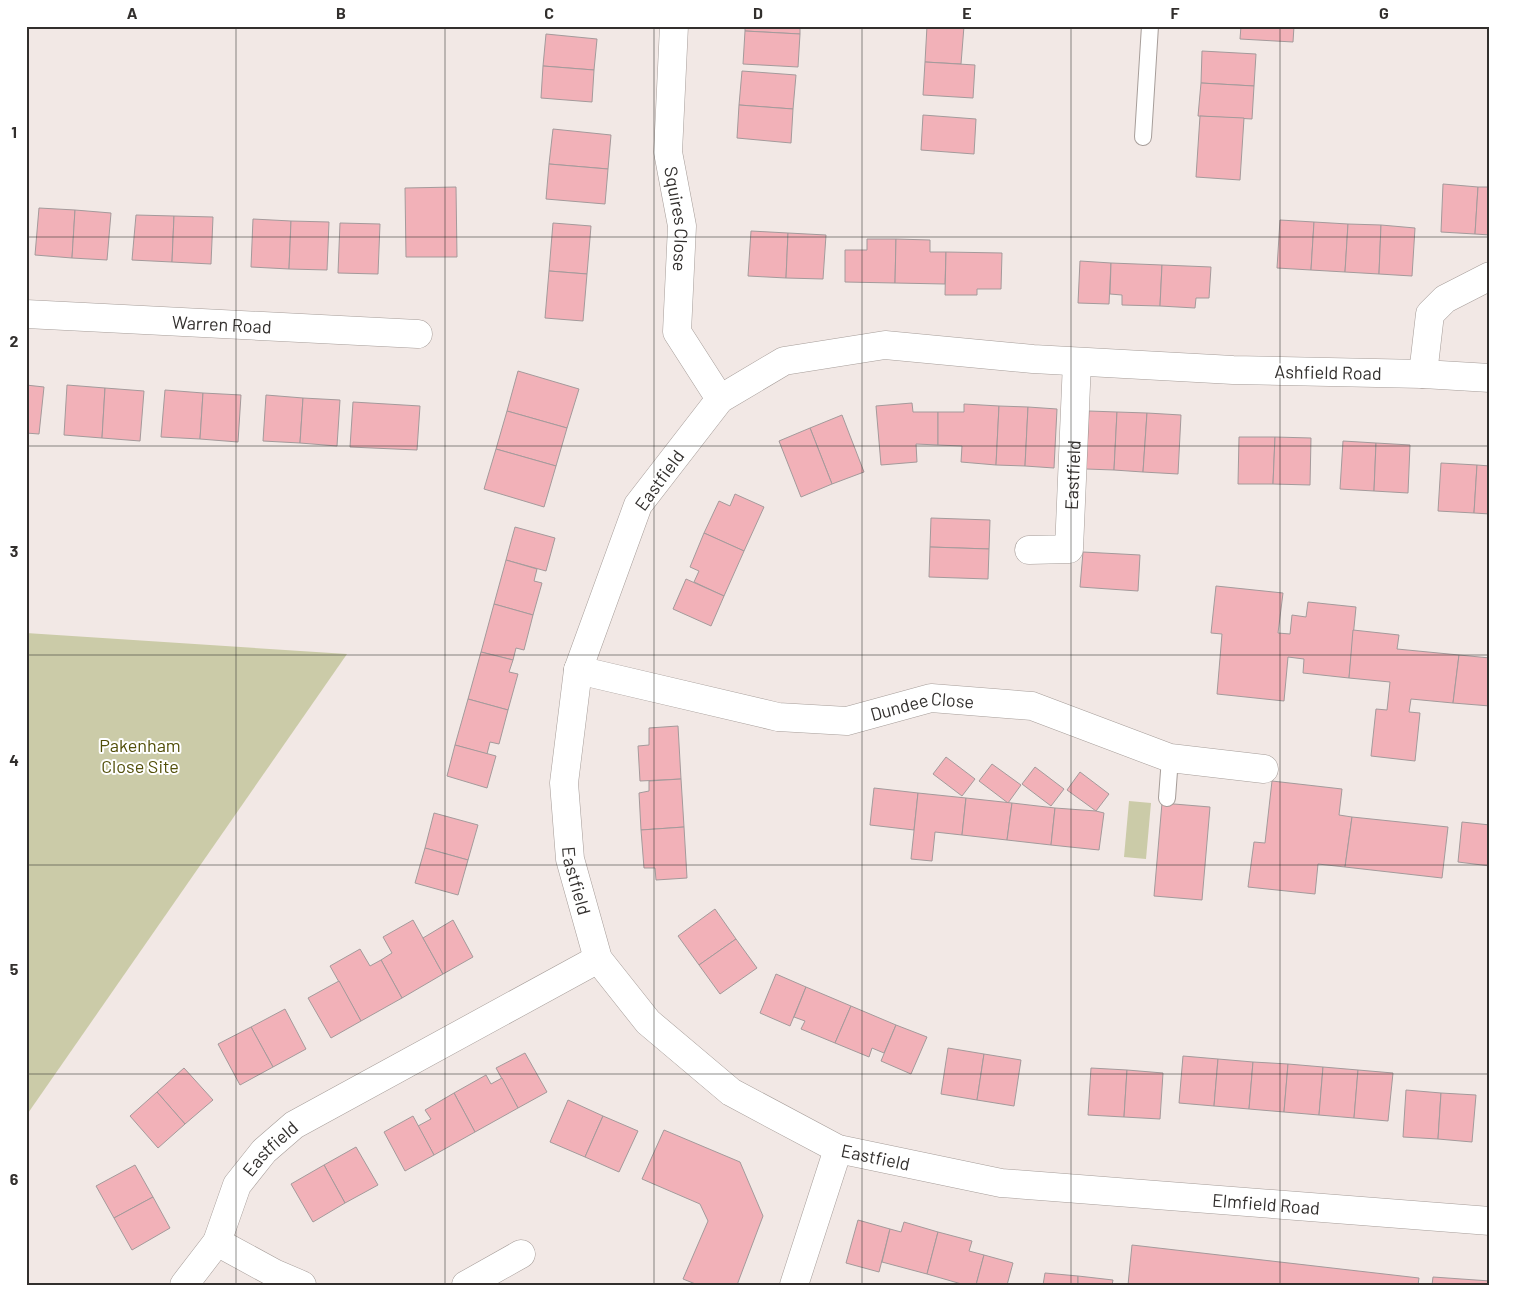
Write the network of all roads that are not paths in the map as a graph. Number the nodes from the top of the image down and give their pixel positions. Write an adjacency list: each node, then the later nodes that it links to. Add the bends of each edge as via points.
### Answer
1 (674, 26): 11 (street, Squires Close, via 668,152 682,226 677,332)
2 (1150, 26): 3 (lane)
3 (1143, 137)
4 (1490, 276): 9 (street, via 1445,299 1430,314)
5 (26, 314): 6 (street, Warren Road)
6 (418, 334)
7 (1077, 362): 8 (street, Eastfield); 11 (street, Eastfield, via 885,345 784,361); 12 (street, Eastfield, via 1069,549)
8 (1233, 370): 9 (street, Ashfield Road)
9 (1423, 374): 10 (street, Ashfield Road)
10 (1490, 378)
11 (720, 399): 13 (street, Eastfield, via 638,505)
12 (1029, 550)
13 (578, 670): 14 (street, Dundee Close, via 778,718 847,721 931,698 1032,706); 17 (street, Eastfield, via 564,783 570,860)
14 (1170, 758): 15 (street, Dundee Close); 16 (lane)
15 (1264, 769)
16 (1167, 798)
17 (598, 959): 18 (street, Eastfield, via 648,1022 731,1092); 21 (street, Eastfield, via 294,1125 264,1151 237,1184)
18 (838, 1149): 19 (street, Eastfield, via 1001,1183); 26 (street)
19 (1042, 1186): 20 (street, Elmfield Road)
20 (1490, 1221)
21 (217, 1242): 23 (street, Eastfield); 24 (street)
22 (521, 1254): 25 (street)
23 (184, 1285)
24 (302, 1285)
25 (466, 1285)
26 (794, 1285)

